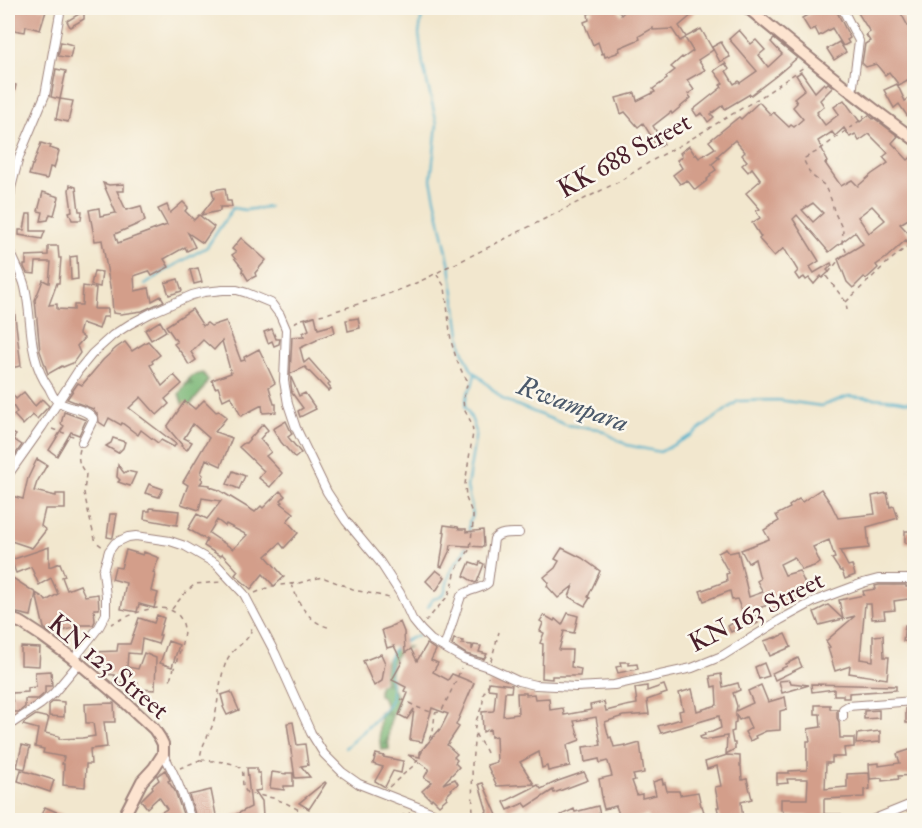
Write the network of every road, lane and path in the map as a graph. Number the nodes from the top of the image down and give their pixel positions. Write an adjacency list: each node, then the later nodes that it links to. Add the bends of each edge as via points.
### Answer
1 (61, 8): 8 (street, via 45,95 19,157)
2 (748, 8): 4 (main road)
3 (842, 8): 5 (street, via 859,41)
4 (812, 62): 5 (main road); 12 (path, KK 688 Street, via 620,181)
5 (852, 93): 6 (main road)
6 (871, 108): 7 (main road); 13 (path, via 862,119 803,159 811,175 824,185 843,230 846,251 826,276)
7 (915, 139)
8 (8, 217)
9 (915, 242): 13 (path)
10 (8, 244): 11 (street)
11 (9, 256): 16 (street, via 23,281 37,365)
12 (436, 273): 15 (path, KK 688 Street, via 401,289 303,318); 32 (path, via 445,287 451,341 468,381 463,400 473,433 465,484 473,523 470,549 456,568 448,596 426,621 427,629)
13 (846, 302): 14 (path)
14 (847, 310)
15 (286, 329): 16 (street, via 271,303 248,293 224,290 192,295 113,335 92,354); 26 (street, KN 163 Street, via 284,381 296,428 327,492)
16 (57, 401): 18 (street, via 91,415 93,420); 19 (street)
17 (56, 431): 18 (path)
18 (82, 440): 21 (path, via 78,461 86,474 84,493 96,542)
19 (8, 475)
20 (519, 533): 34 (street, via 501,534 494,539 488,583 461,596)
21 (109, 551): 22 (street, via 120,540 136,536 185,546); 30 (street, via 103,571 106,614)
22 (216, 564): 25 (street); 27 (path, via 221,582 195,584)
23 (915, 579): 37 (street, KN 163 Street, via 864,583 815,601 722,656 692,668 614,685 535,685)
24 (292, 584): 25 (path, via 272,586); 26 (path, via 322,577 358,591 386,598); 31 (path, via 306,613)
25 (245, 597): 28 (street)
26 (401, 597): 32 (street, KN 163 Street)
27 (172, 610): 30 (path, via 151,608); 38 (path, via 184,628)
28 (253, 611): 47 (path, via 251,633 233,650 225,666 215,718); 49 (street, via 324,754 359,784)
29 (8, 618): 36 (main road, KN 123 Street, via 22,623)
30 (99, 627): 36 (street)
31 (332, 628)
32 (421, 630): 34 (street, KN 163 Street)
33 (498, 632): 37 (path)
34 (444, 648): 35 (street, KN 163 Street)
35 (464, 658): 37 (street, KN 163 Street); 41 (path, via 455,687 442,711)
36 (76, 661): 43 (street, via 54,694); 46 (main road, KN 123 Street, via 154,729 163,744)
37 (488, 667): 44 (path, via 489,683)
38 (170, 680)
39 (401, 699): 41 (path)
40 (915, 701): 42 (street, via 848,706 843,709)
41 (435, 713): 49 (path, via 433,732 417,761)
42 (843, 717)
43 (8, 726)
44 (475, 730): 45 (path); 57 (path)
45 (487, 753)
46 (163, 754): 48 (street); 52 (main road, KN 123 Street, via 142,781)
47 (200, 760): 48 (path); 54 (path, via 239,767 247,793 286,803 304,817 344,814)
48 (173, 771): 53 (street)
49 (383, 794): 51 (street)
50 (915, 803): 58 (street)
51 (422, 809): 55 (path); 56 (street)
52 (122, 820)
53 (191, 820)
54 (362, 820)
55 (392, 820)
56 (445, 820)
57 (473, 820)
58 (872, 820)

